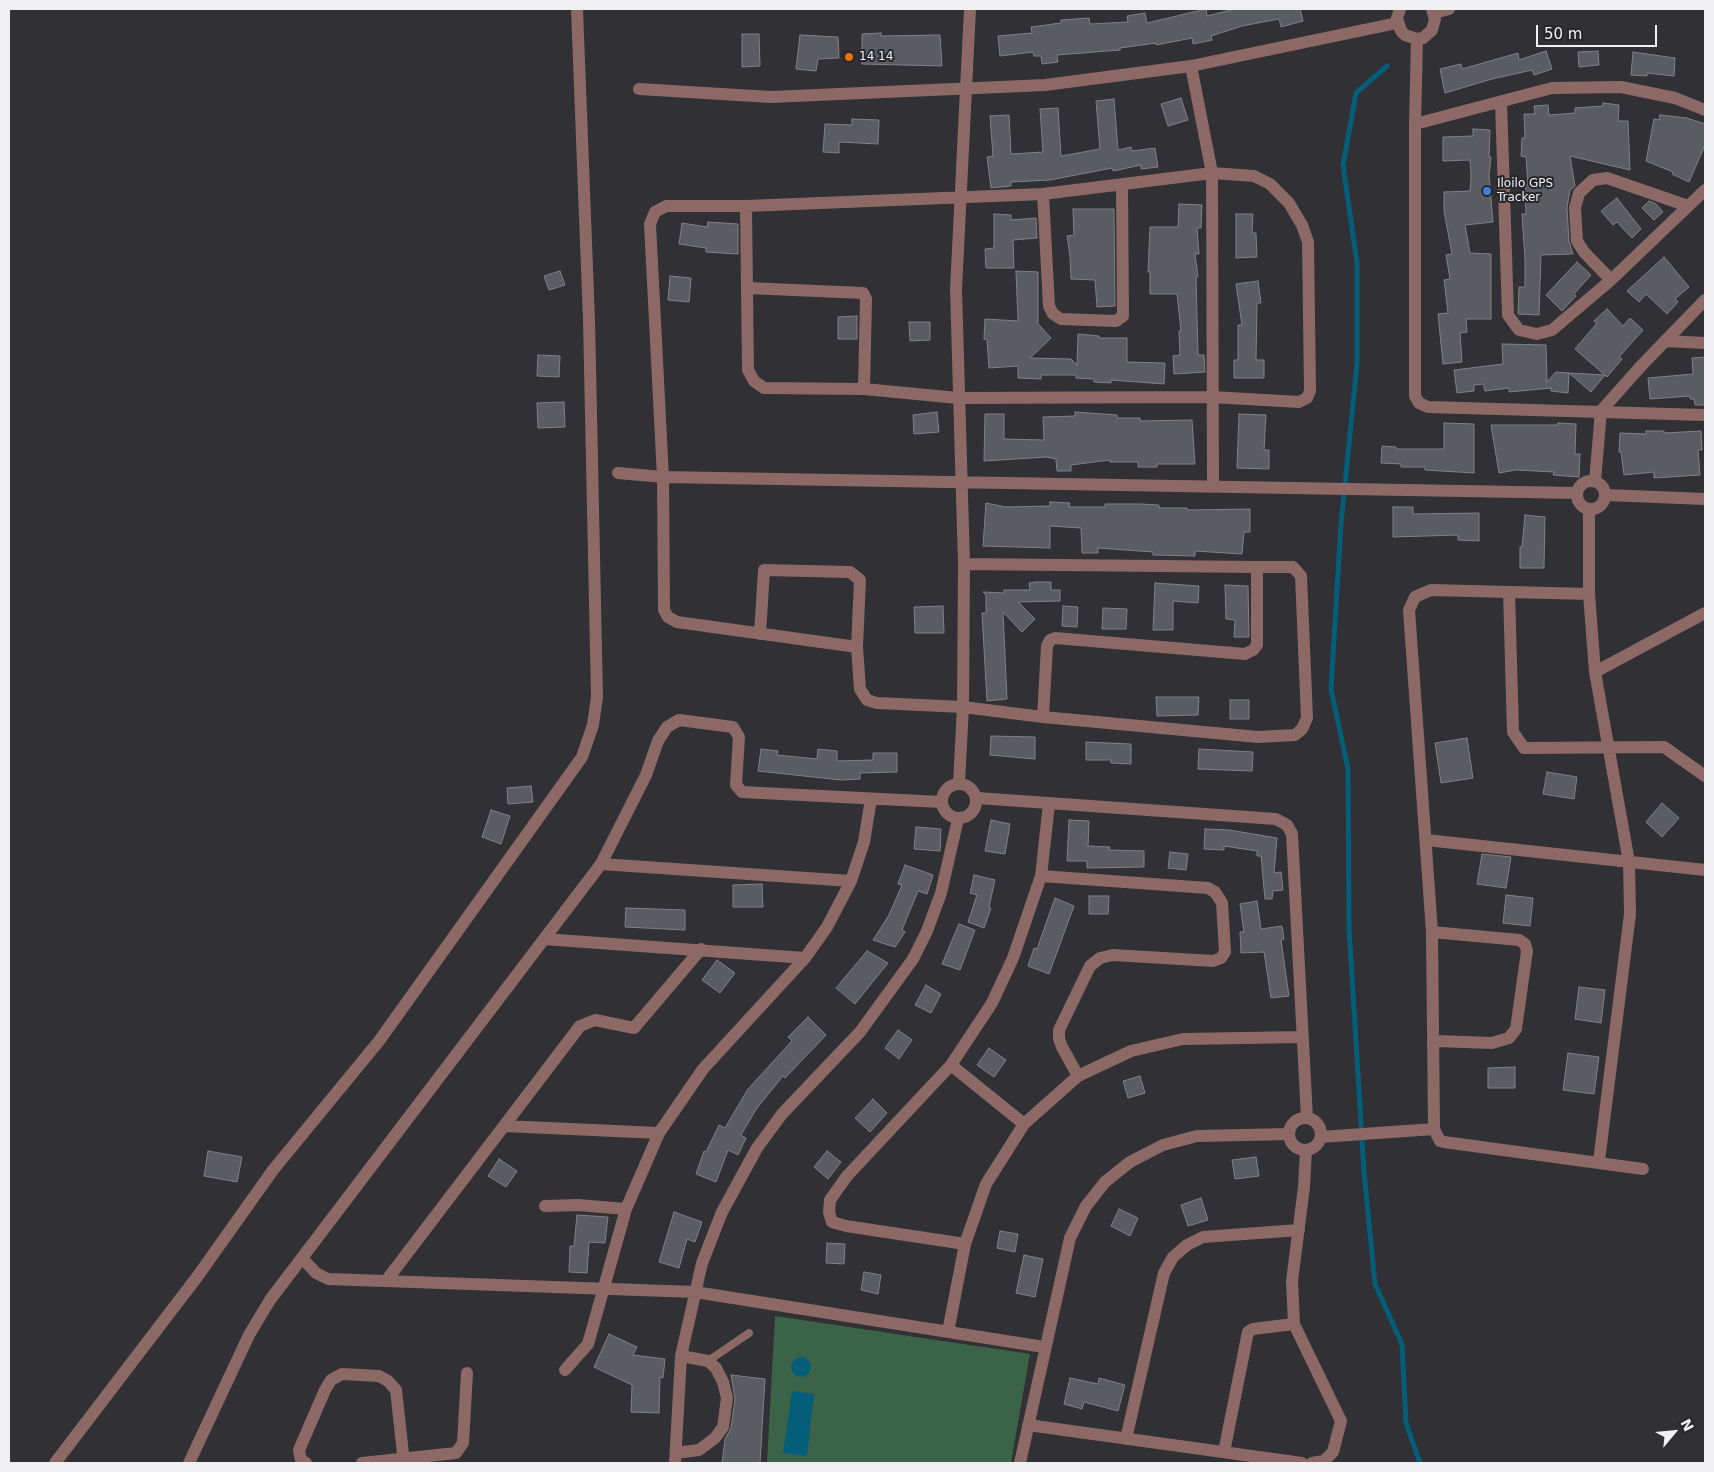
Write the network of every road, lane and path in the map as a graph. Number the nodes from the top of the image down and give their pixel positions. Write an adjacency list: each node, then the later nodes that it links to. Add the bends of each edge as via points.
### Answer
1 (576, 9): 103 (street, via 589,320 597,697 593,725 582,757 379,1041 273,1170 198,1277)
2 (970, 9): 10 (street)
3 (1400, 9): 6 (street)
4 (1449, 9): 5 (street)
5 (1433, 11): 7 (street, via 1432,30)
6 (1397, 24): 7 (street, via 1405,35); 8 (street)
7 (1417, 39): 13 (street)
8 (1191, 66): 10 (street, via 1045,85); 14 (street)
9 (639, 88): 10 (street, via 771,97)
10 (966, 88): 18 (street)
11 (1502, 102): 12 (street, via 1552,88 1620,88 1675,98); 13 (street); 21 (street, via 1508,315 1519,330 1537,334 1552,330)
12 (1705, 110)
13 (1415, 124): 29 (street, via 1415,396 1419,403 1428,407)
14 (1212, 173): 15 (street); 27 (street); 27 (street, via 1254,176 1270,184 1289,203 1302,225 1308,242 1310,391 1307,398 1299,402)
15 (1122, 185): 17 (street); 17 (street, via 1123,316 1116,321 1060,319 1053,314 1049,306)
16 (1705, 190): 20 (street)
17 (1043, 194): 18 (street)
18 (960, 198): 19 (street); 28 (street, via 956,288)
19 (746, 206): 22 (street); 32 (street, via 666,206 655,212 650,224)
20 (1688, 206): 21 (street); 21 (street, via 1607,178 1593,180 1579,193 1577,241)
21 (1611, 280)
22 (748, 288): 26 (street, via 748,370 754,381 764,388); 26 (street, via 863,293 866,299)
23 (1705, 300): 24 (street)
24 (1665, 341): 25 (street); 29 (street)
25 (1705, 343)
26 (864, 389): 28 (street)
27 (1212, 397): 28 (street); 35 (street)
28 (958, 398): 33 (street)
29 (1601, 411): 30 (street); 34 (street)
30 (1705, 416)
31 (618, 473): 32 (street)
32 (663, 477): 33 (street); 45 (street, via 664,610 668,617 677,622)
33 (962, 481): 35 (street); 40 (street)
34 (1594, 481): 36 (street, via 1584,482); 37 (street, via 1602,486)
35 (1213, 487): 36 (street)
36 (1577, 493): 39 (street, via 1580,505)
37 (1606, 495): 38 (street); 39 (street, via 1599,507)
38 (1705, 498)
39 (1589, 510): 43 (street)
40 (964, 564): 41 (street); 48 (street)
41 (1256, 567): 49 (street, via 1257,645 1253,650 1245,654 1055,638 1047,646); 49 (street, via 1293,567 1301,576 1306,718 1296,736 1258,737)
42 (1509, 592): 43 (street); 50 (street, via 1513,732 1517,741 1524,748); 58 (street, via 1431,590 1415,597 1409,610)
43 (1589, 594): 47 (street)
44 (1705, 613): 47 (street)
45 (760, 634): 46 (street); 46 (street, via 764,570 850,572 860,580)
46 (857, 647): 48 (street, via 860,689 867,700)
47 (1595, 672): 50 (street)
48 (963, 707): 49 (street); 52 (street)
49 (1043, 717)
50 (1608, 748): 51 (street, via 1664,747); 59 (street)
51 (1705, 776)
52 (959, 783): 53 (street, via 970,787); 55 (street, via 944,792)
53 (976, 798): 56 (street); 57 (street, via 976,808 969,816)
54 (870, 799): 55 (street); 60 (street, via 742,792 736,785 739,737 733,727 679,720 667,727 658,742 646,775); 63 (street, via 864,842)
55 (941, 802): 57 (street, via 946,814)
56 (1049, 804): 62 (street); 68 (street, via 1276,820 1287,824 1292,834)
57 (958, 819): 89 (street, via 941,892 913,960 860,1032 782,1114 757,1148 722,1212 702,1262)
58 (1426, 840): 59 (street); 64 (street)
59 (1629, 862): 61 (street); 80 (street, via 1630,914)
60 (601, 864): 63 (street); 65 (street)
61 (1705, 870)
62 (1041, 876): 70 (street, via 1013,958 992,1003); 71 (street, via 1208,888 1216,892 1222,903 1225,952 1221,958 1213,961 1112,955 1100,958 1090,966 1059,1030 1062,1047)
63 (850, 882): 67 (street, via 827,927)
64 (1432, 932): 69 (street); 69 (street, via 1519,940 1527,951 1516,1029 1509,1038 1492,1043)
65 (544, 939): 66 (street); 86 (street)
66 (701, 949): 67 (street); 74 (street, via 634,1028 595,1020 580,1026)
67 (805, 958): 76 (street, via 703,1069)
68 (1303, 1037): 71 (street, via 1183,1039 1131,1051); 72 (street)
69 (1435, 1041): 75 (street)
70 (951, 1065): 73 (street); 85 (street, via 847,1176 830,1200 829,1212 832,1222 846,1226)
71 (1078, 1076): 73 (street)
72 (1307, 1118): 77 (street, via 1293,1124); 78 (street, via 1319,1127)
73 (1024, 1124): 85 (street, via 986,1184)
74 (504, 1126): 76 (street); 87 (street)
75 (1434, 1129): 78 (street); 80 (street, via 1440,1141 1444,1142)
76 (659, 1133): 83 (street)
77 (1289, 1134): 79 (street, via 1296,1147); 93 (street, via 1188,1138 1162,1145 1130,1162 1105,1182 1086,1206 1070,1238)
78 (1321, 1136): 79 (street, via 1318,1145)
79 (1306, 1150): 84 (street)
80 (1599, 1161): 81 (street)
81 (1643, 1169)
82 (545, 1206): 83 (street)
83 (626, 1209): 88 (street)
84 (1299, 1230): 90 (street, via 1292,1282); 99 (street, via 1204,1237 1186,1245 1173,1257 1164,1274)
85 (965, 1244): 91 (street)
86 (303, 1259): 87 (street, via 316,1273 328,1279); 104 (street, via 270,1300 249,1335)
87 (386, 1281): 88 (street)
88 (602, 1289): 89 (street); 96 (street, via 588,1344)
89 (695, 1292): 91 (street); 94 (street)
90 (1294, 1324): 100 (street, via 1248,1332); 109 (street, via 1341,1418 1333,1452 1324,1461)
91 (948, 1332): 93 (street)
92 (749, 1333): 95 (lane)
93 (1044, 1347): 98 (street)
94 (681, 1356): 95 (street); 101 (street)
95 (708, 1361): 101 (street, via 716,1368 727,1398 723,1427 699,1450)
96 (565, 1370)
97 (467, 1373): 102 (street, via 463,1443 456,1453)
98 (1028, 1425): 99 (street); 107 (street)
99 (1126, 1439): 100 (street)
100 (1224, 1452): 108 (street)
101 (675, 1458)
102 (403, 1462): 105 (street, via 396,1390 379,1376 342,1374 331,1380 325,1390 299,1450 301,1460); 106 (street)
103 (55, 1463)
104 (189, 1463)
105 (306, 1463)
106 (362, 1463)
107 (1020, 1463)
108 (1302, 1463)
109 (1312, 1463)

